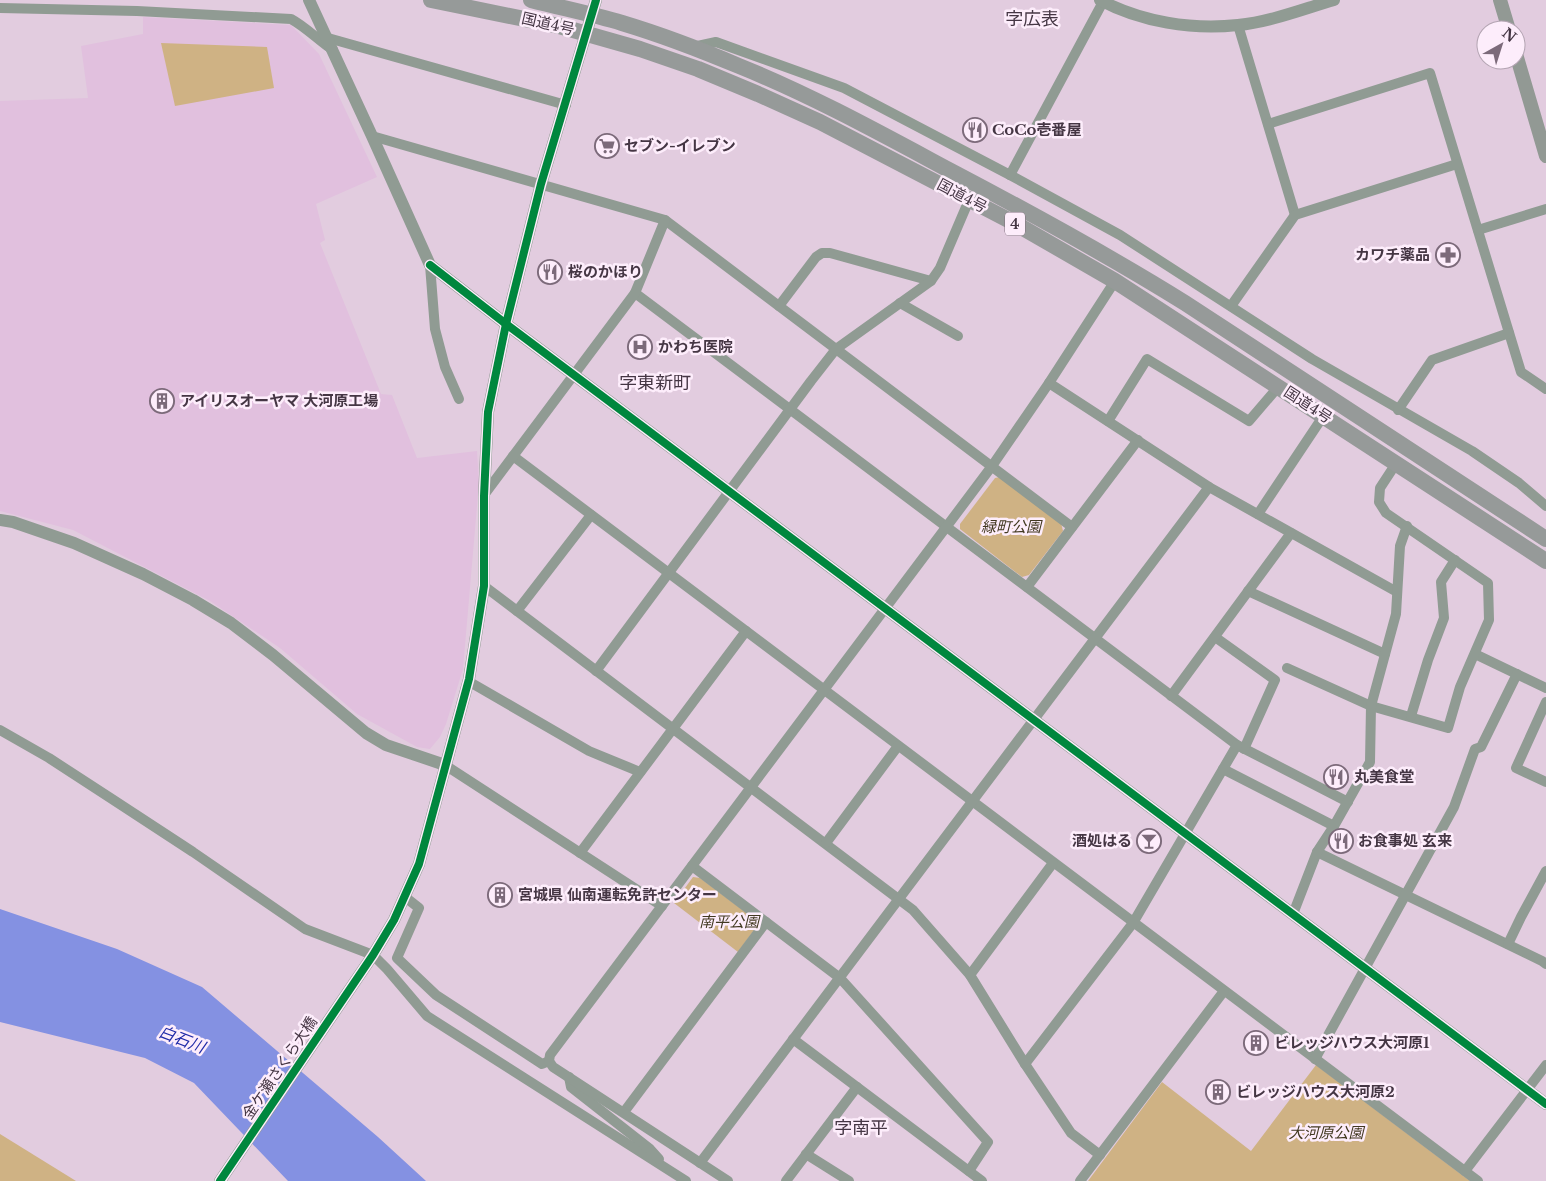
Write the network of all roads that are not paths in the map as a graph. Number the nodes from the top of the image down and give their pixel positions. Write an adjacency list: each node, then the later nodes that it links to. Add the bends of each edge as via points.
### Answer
1 (309, 0): 12 (street)
2 (431, 0): 11 (highway, 国道4号 / 4)
3 (531, 0): 8 (highway, 国道4号 / 4)
4 (1334, 0): 10 (street)
5 (1500, 0): 9 (main road)
6 (1102, 1): 10 (street, via 1132,14 1164,22 1197,27); 21 (street)
7 (0, 8): 14 (street, via 291,19)
8 (593, 8): 11 (street, 金ケ瀬さくら大橋); 13 (highway, 国道4号 / 4, via 628,25)
9 (1506, 20)
10 (1238, 26): 17 (street)
11 (586, 34): 16 (street, 金ケ瀬さくら大橋); 23 (highway, 国道4号 / 4, via 698,69 758,94 820,122)
12 (328, 38): 14 (street); 16 (street)
13 (692, 47): 21 (street, via 716,42 844,88); 63 (highway, 国道4号 / 4, via 788,87 1052,224 1125,266)
14 (334, 51): 18 (street)
15 (1521, 70): 19 (main road)
16 (566, 105): 22 (street, 金ケ瀬さくら大橋)
17 (1268, 124): 20 (street, via 1430,74); 25 (street)
18 (372, 136): 22 (street); 28 (street)
19 (1546, 156)
20 (1457, 164): 25 (street); 27 (street)
21 (1010, 175): 34 (street, via 1120,235)
22 (541, 184): 26 (street); 35 (street, 金ケ瀬さくら大橋)
23 (969, 200): 29 (street, via 940,268); 30 (highway, 国道4号 / 4)
24 (1546, 210): 27 (street)
25 (1294, 215): 34 (street)
26 (666, 220): 31 (street); 33 (street)
27 (1478, 230): 36 (street)
28 (430, 265): 35 (street); 43 (street, via 435,329 445,367)
29 (931, 281): 32 (street); 33 (street, via 822,253)
30 (1115, 281): 40 (street); 41 (highway, 国道4号 / 4)
31 (635, 293): 39 (street); 44 (street)
32 (900, 303): 37 (street); 38 (street)
33 (779, 306): 38 (street)
34 (1231, 306): 45 (street)
35 (506, 324): 39 (street); 54 (street, 金ケ瀬さくら大橋, via 488,412)
36 (1509, 334): 42 (street, via 1521,372); 45 (street, via 1432,360)
37 (958, 336)
38 (836, 349): 44 (street); 51 (street)
39 (573, 375): 49 (street); 53 (street)
40 (1049, 383): 47 (street); 51 (street)
41 (1279, 386): 46 (highway, 国道4号 / 4); 47 (street, via 1249,421 1147,359)
42 (1546, 389)
43 (459, 399)
44 (790, 409): 53 (street); 60 (street)
45 (1398, 410): 55 (street, via 1472,451)
46 (1324, 415): 50 (highway, 国道4号 / 4); 57 (street)
47 (1108, 421): 48 (street)
48 (1138, 440): 52 (street); 61 (street)
49 (513, 456): 54 (street); 56 (street)
50 (1397, 462): 59 (street, via 1380,488 1380,502 1386,513); 65 (highway, 国道4号 / 4)
51 (992, 466): 60 (street); 61 (street)
52 (1210, 487): 57 (street); 75 (street)
53 (729, 492): 66 (street); 71 (street)
54 (484, 496): 67 (street, 金ケ瀬さくら大橋)
55 (1546, 506)
56 (591, 514): 66 (street); 72 (street)
57 (1258, 514): 62 (street)
58 (0, 520): 93 (street, via 74,543 193,600 231,623 273,655 366,733 386,745)
59 (1407, 526): 64 (street); 70 (street, via 1400,546)
60 (947, 527): 68 (street); 71 (street)
61 (1072, 527): 68 (street)
62 (1292, 533): 69 (street); 70 (street)
63 (1546, 539)
64 (1455, 560): 77 (street, via 1488,583 1489,620); 87 (street, via 1441,582 1444,618)
65 (1546, 561)
66 (669, 572): 73 (street); 79 (street)
67 (484, 586): 72 (street); 81 (street, 金ケ瀬さくら大橋)
68 (1027, 587): 75 (street)
69 (1248, 591): 74 (street); 76 (street)
70 (1397, 592): 76 (street, via 1396,614)
71 (885, 609): 83 (street); 88 (street)
72 (517, 611): 79 (street)
73 (746, 631): 83 (street); 89 (street)
74 (1215, 636): 84 (street); 92 (street, via 1275,680)
75 (1095, 638): 84 (street); 88 (street)
76 (1385, 654): 86 (street)
77 (1475, 654): 80 (street); 87 (street, via 1460,687 1448,728)
78 (1287, 668): 86 (street)
79 (596, 671): 89 (street)
80 (1517, 674): 82 (street); 108 (street, via 1481,747 1476,750 1454,807)
81 (468, 681): 93 (street, 金ケ瀬さくら大橋); 95 (street, via 589,751)
82 (1546, 688)
83 (824, 690): 91 (street); 97 (street)
84 (1171, 696): 92 (street)
85 (1546, 702): 96 (street, via 1516,768)
86 (1371, 706): 87 (street); 98 (street, via 1370,762)
87 (1411, 716)
88 (1033, 720): 99 (street); 101 (street)
89 (673, 728): 95 (street); 97 (street)
90 (0, 730): 116 (street, via 49,758 305,929)
91 (898, 746): 99 (street); 102 (street)
92 (1240, 747): 94 (street); 98 (street)
93 (445, 765): 104 (street); 109 (street, 金ケ瀬さくら大橋, via 419,864)
94 (1223, 769): 100 (street); 101 (street)
95 (640, 772): 104 (street)
96 (1546, 782)
97 (751, 787): 102 (street); 106 (street)
98 (1348, 802): 100 (street)
99 (972, 803): 105 (street); 110 (street)
100 (1334, 826): 103 (street)
101 (1186, 834): 112 (street); 114 (street)
102 (826, 843): 110 (street)
103 (1317, 852): 108 (street); 112 (street)
104 (580, 853): 111 (street)
105 (1053, 863): 114 (street); 119 (street)
106 (692, 866): 111 (street); 113 (street)
107 (1546, 871): 115 (street)
108 (1405, 895): 115 (street); 118 (street)
109 (405, 897): 116 (street, 金ケ瀬さくら大橋); 124 (street, via 419,908 397,958 436,994 542,1064)
110 (900, 899): 119 (street); 120 (street)
111 (662, 906): 124 (street, via 550,1054)
112 (1293, 914): 118 (street)
113 (766, 922): 120 (street); 131 (street)
114 (1133, 923): 121 (street); 125 (street)
115 (1508, 944): 117 (street)
116 (373, 955): 135 (street, via 427,1016); 138 (street, 金ケ瀬さくら大橋)
117 (1546, 964)
118 (1365, 968): 123 (street); 129 (street)
119 (970, 975): 125 (street)
120 (840, 978): 122 (street); 136 (street, via 988,1142)
121 (1224, 991): 123 (street); 133 (street)
122 (793, 1039): 128 (street); 134 (street)
123 (1315, 1060): 137 (street)
124 (549, 1061): 127 (street)
125 (1025, 1064): 133 (street, via 1070,1133)
126 (1546, 1065): 129 (street)
127 (569, 1077): 131 (street); 135 (street, via 571,1087 650,1149)
128 (857, 1087): 132 (street); 136 (street)
129 (1527, 1090): 130 (street); 137 (street)
130 (1546, 1104)
131 (624, 1112): 134 (street)
132 (806, 1154): 141 (street); 142 (street)
133 (1100, 1154): 144 (street)
134 (700, 1163): 140 (street)
135 (667, 1169): 139 (street)
136 (969, 1171): 143 (street)
137 (1465, 1172): 145 (street)
138 (220, 1181)
139 (686, 1181)
140 (728, 1181)
141 (786, 1181)
142 (849, 1181)
143 (982, 1181)
144 (1080, 1181)
145 (1478, 1181)

